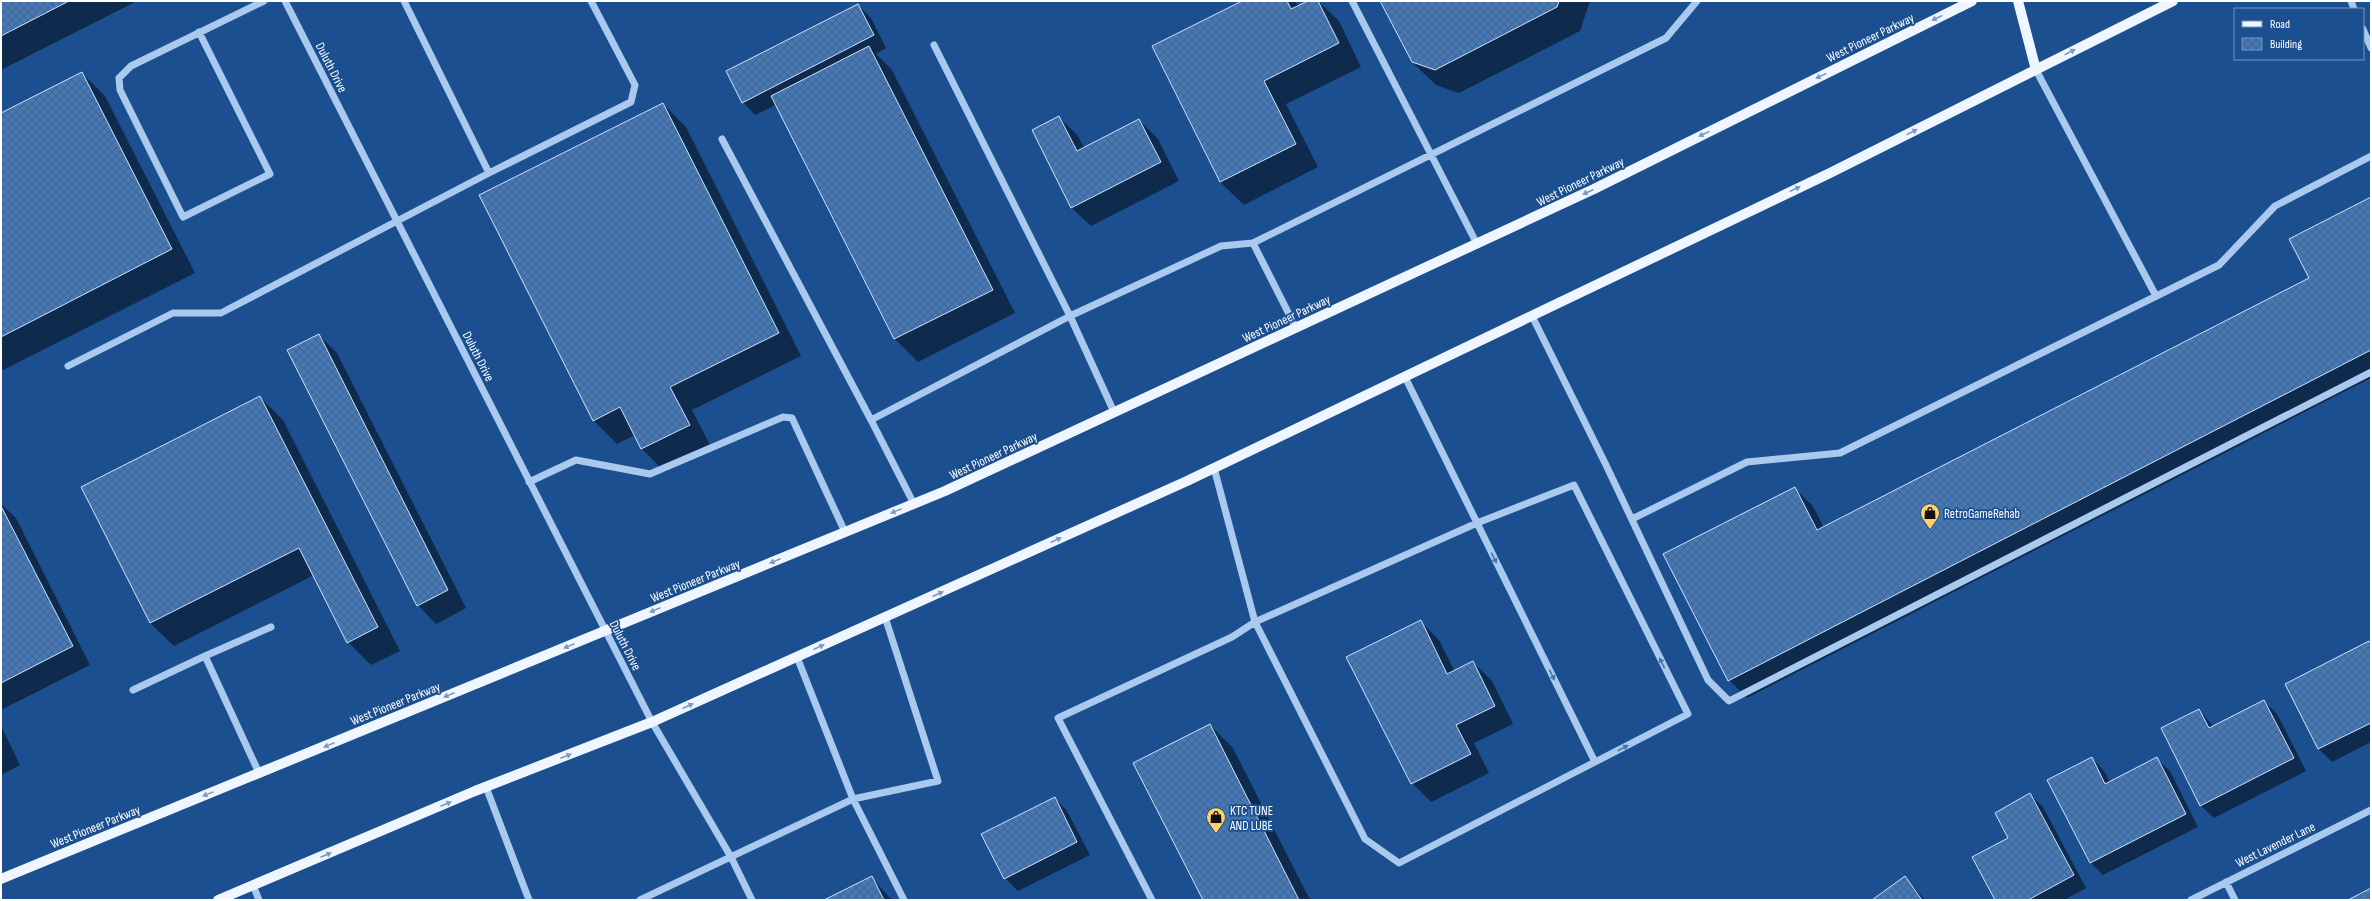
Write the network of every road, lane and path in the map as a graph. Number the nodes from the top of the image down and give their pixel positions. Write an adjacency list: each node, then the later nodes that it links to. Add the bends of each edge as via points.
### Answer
1 (264, 1): 11 (street)
2 (285, 1): 19 (street, Duluth Drive)
3 (404, 1): 18 (street)
4 (591, 1): 18 (street, via 635,85 631,102)
5 (1352, 1): 16 (street)
6 (1697, 1): 16 (street, via 1666,38)
7 (1972, 1): 21 (main road, West Pioneer Parkway, one-way to 21, via 1594,189)
8 (2018, 1): 14 (main road)
9 (2173, 1): 14 (main road, one-way to 9)
10 (2364, 31): 13 (street)
11 (199, 32): 11 (street, via 131,66 120,78 120,90 183,217 270,174)
12 (934, 44): 23 (street)
13 (2371, 48)
14 (2036, 70): 22 (street); 24 (main road, one-way to 14, via 1830,173)
15 (722, 139): 30 (street)
16 (1430, 153): 20 (street); 21 (street)
17 (2371, 156): 22 (street, via 2275,206 2219,265)
18 (489, 173): 19 (street)
19 (397, 222): 26 (street, via 221,314 173,313); 32 (street, Duluth Drive)
20 (1253, 243): 23 (street, via 1221,246); 25 (street)
21 (1477, 244): 25 (main road, West Pioneer Parkway)
22 (2156, 296): 34 (street, via 1840,453 1747,462)
23 (1070, 316): 29 (street); 30 (street)
24 (1532, 316): 28 (main road); 34 (street)
25 (1296, 328): 29 (main road, West Pioneer Parkway)
26 (68, 366)
27 (2371, 372): 34 (street, via 1729,701 1708,680)
28 (1405, 377): 31 (main road); 35 (street)
29 (1114, 412): 33 (main road, West Pioneer Parkway)
30 (871, 420): 33 (street)
31 (1214, 468): 37 (main road, one-way to 31); 38 (street)
32 (529, 482): 36 (street, via 576,460 650,474 783,417 792,418); 40 (street, Duluth Drive)
33 (914, 504): 36 (main road, West Pioneer Parkway, one-way to 36)
34 (1632, 519)
35 (1477, 523): 38 (street); 45 (street, one-way to 45); 45 (street, one-way to 35, via 1688,714 1574,485)
36 (845, 532): 40 (main road, West Pioneer Parkway, one-way to 40)
37 (885, 618): 42 (main road, one-way to 37); 48 (street, via 938,781)
38 (1254, 622): 45 (street, via 1365,839 1399,863); 60 (street, via 1232,637 1058,718)
39 (271, 627): 41 (street)
40 (605, 631): 44 (street, Duluth Drive); 46 (main road, West Pioneer Parkway, one-way to 46)
41 (205, 656): 43 (street); 46 (street)
42 (797, 657): 44 (main road, one-way to 42); 48 (street)
43 (133, 690)
44 (652, 722): 47 (main road, one-way to 44); 50 (street, Duluth Drive)
45 (1595, 762)
46 (259, 773): 51 (main road, West Pioneer Parkway, one-way to 51)
47 (486, 787): 53 (main road, one-way to 47); 56 (street)
48 (853, 799): 50 (street); 59 (street)
49 (2371, 810): 52 (street, West Lavender Lane)
50 (730, 857): 57 (street); 58 (street, Duluth Drive)
51 (1, 879)
52 (2226, 882): 61 (street, West Lavender Lane); 62 (street)
53 (253, 885): 54 (main road); 55 (street)
54 (218, 900)
55 (259, 900)
56 (529, 900)
57 (640, 900)
58 (752, 900)
59 (904, 900)
60 (1152, 900)
61 (2191, 900)
62 (2235, 900)

